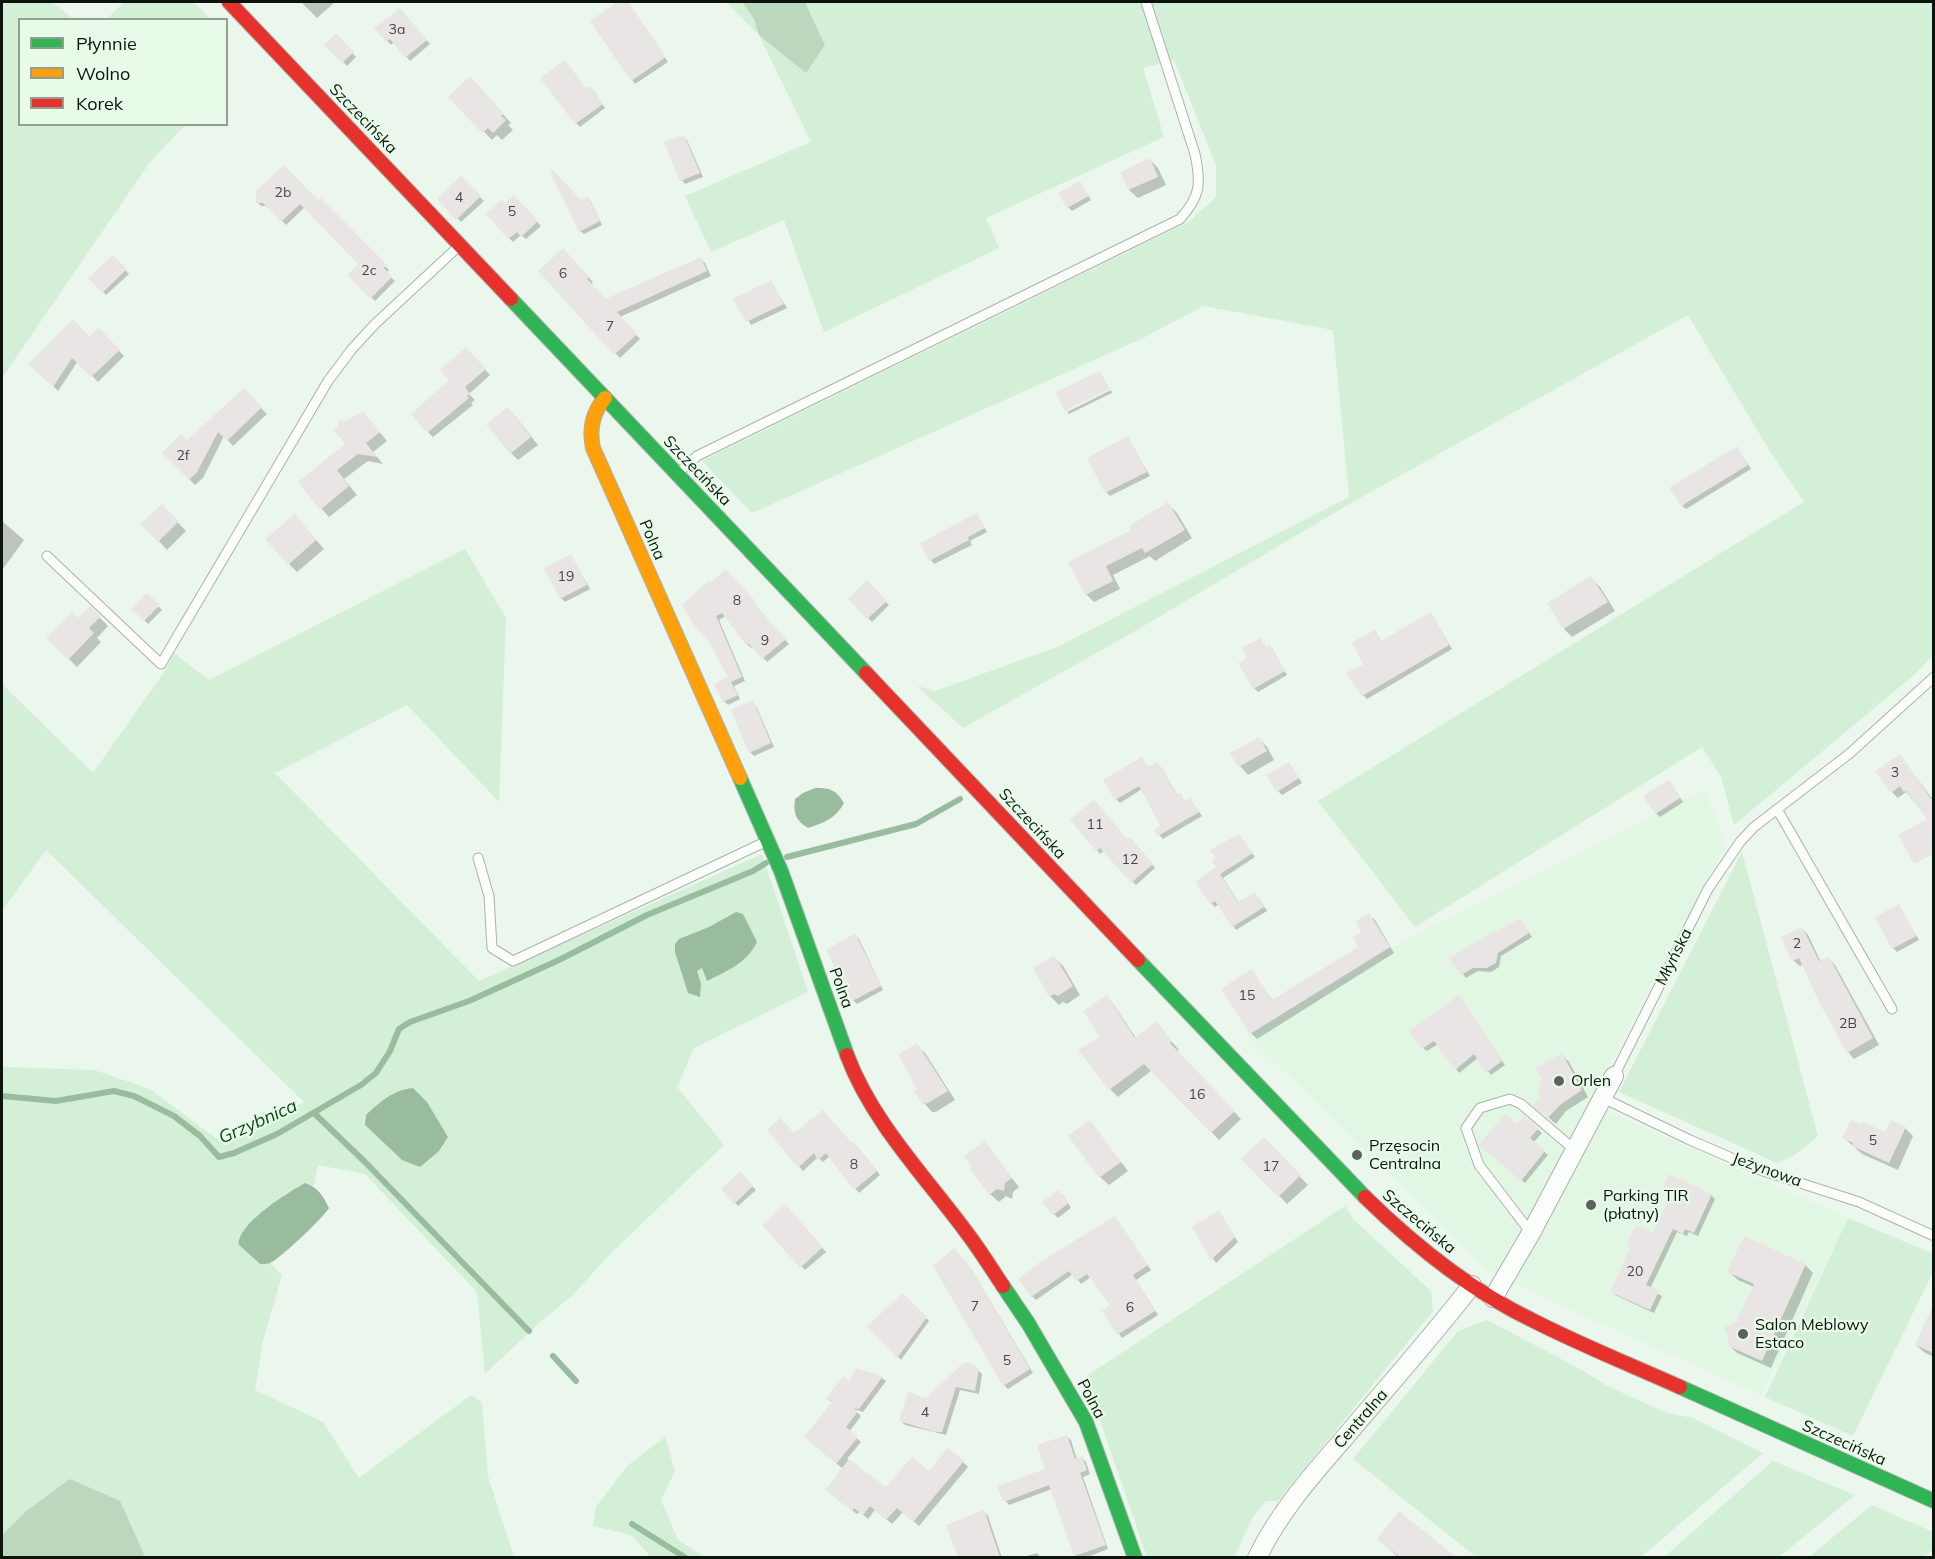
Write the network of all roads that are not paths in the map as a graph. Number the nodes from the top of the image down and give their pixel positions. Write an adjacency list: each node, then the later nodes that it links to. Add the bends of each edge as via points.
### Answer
1 (229, 2): 3 (street, Szczecińska)
2 (1146, 2): 5 (lane, via 1200,177 1192,205 1180,219 697,456)
3 (460, 245): 4 (street, Szczecińska); 6 (lane, via 375,324 328,381 161,664)
4 (605, 398): 5 (street, Szczecińska); 9 (street, Polna, via 592,420 593,448)
5 (677, 473): 17 (street, Szczecińska, via 1353,1186 1416,1245)
6 (47, 556)
7 (1934, 677): 8 (lane, Młyńska, via 1849,754)
8 (1777, 809): 11 (lane); 12 (lane, Młyńska, via 1740,842 1708,889)
9 (767, 841): 10 (lane, via 513,962 492,948 489,896); 20 (street, Polna, via 854,1073 898,1144 1008,1293 1070,1393 1086,1422)
10 (478, 858)
11 (1892, 1009)
12 (1614, 1076): 13 (street, Młyńska)
13 (1603, 1098): 14 (street, Młyńska); 16 (lane, Jeżynowa, via 1757,1169 1858,1202)
14 (1576, 1151): 15 (street, Młyńska); 15 (lane, via 1510,1099 1480,1108 1466,1128 1479,1165)
15 (1531, 1233): 18 (street, Młyńska)
16 (1934, 1236)
17 (1472, 1285): 18 (street, Szczecińska); 21 (street, Centralna, via 1304,1485)
18 (1493, 1298): 19 (street, Szczecińska, via 1545,1326)
19 (1934, 1500)
20 (1135, 1557)
21 (1257, 1557)

